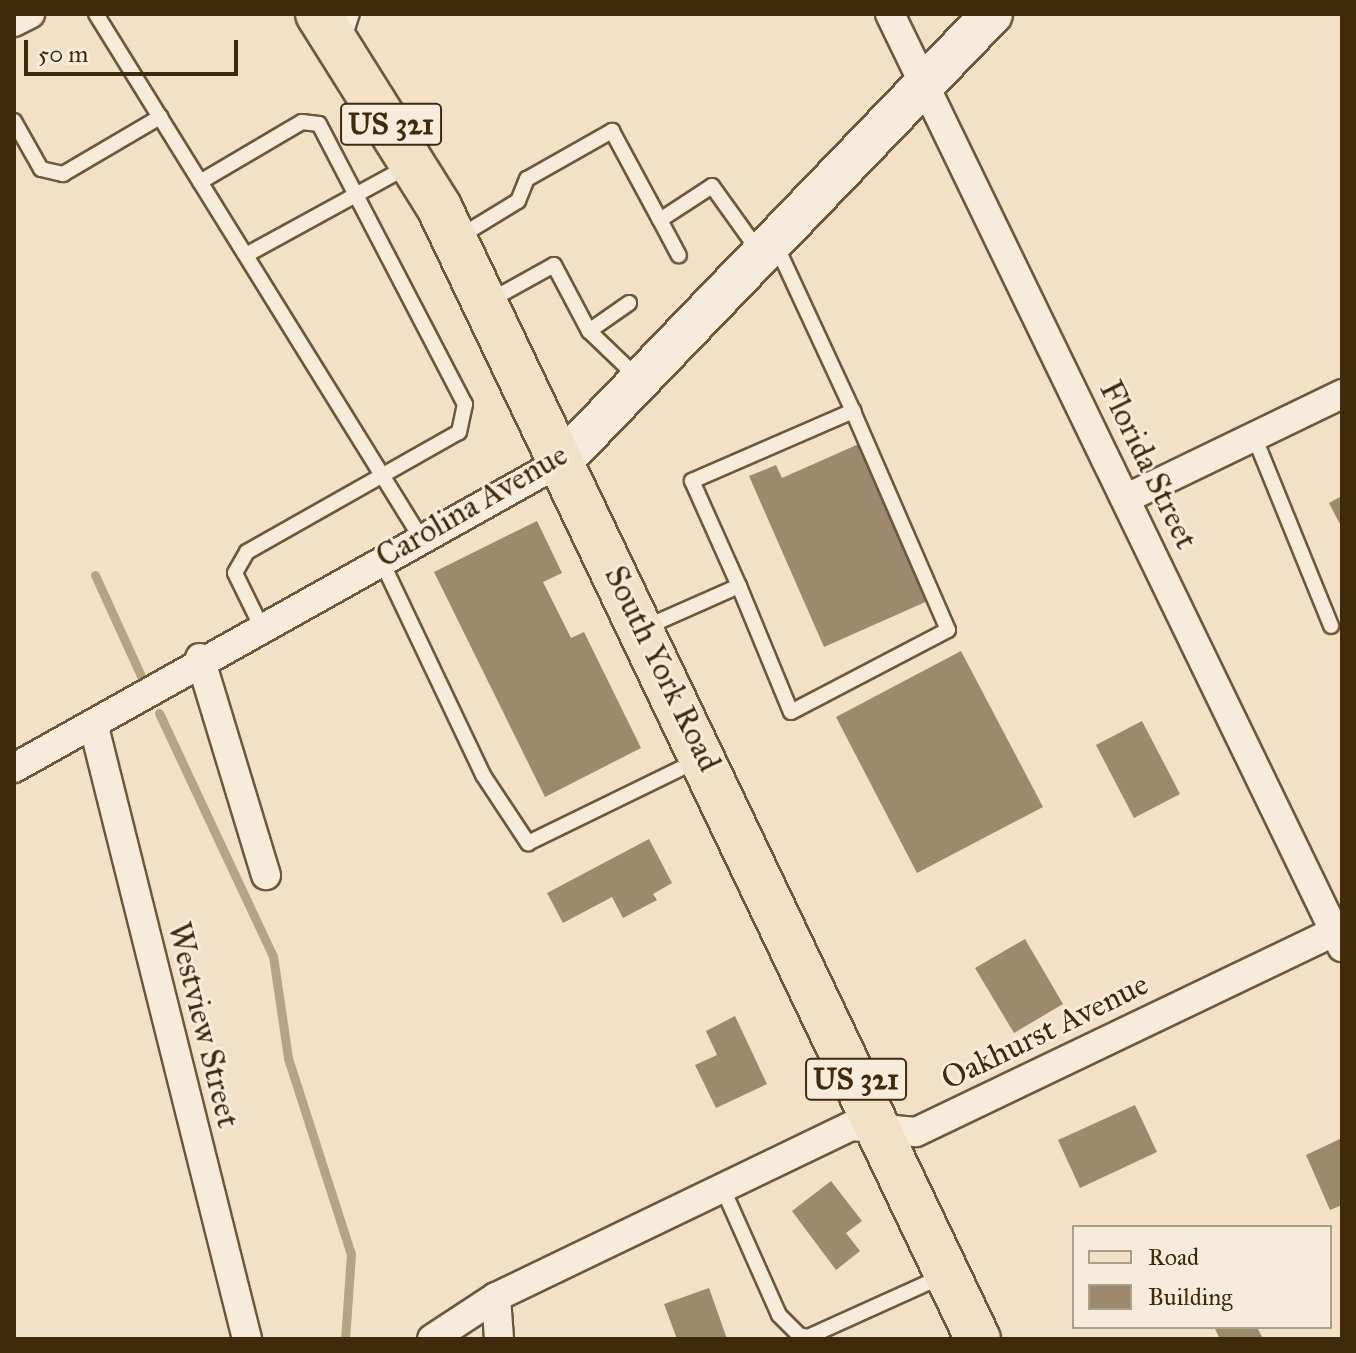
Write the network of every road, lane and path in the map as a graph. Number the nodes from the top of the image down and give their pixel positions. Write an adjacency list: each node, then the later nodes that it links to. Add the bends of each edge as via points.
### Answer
1 (30, 14): 5 (street)
2 (96, 14): 8 (lane)
3 (890, 14): 7 (street, Florida Street)
4 (992, 14): 7 (street, Carolina Avenue)
5 (14, 22)
6 (337, 25): 10 (main road, South York Road / US 321)
7 (924, 81): 15 (street, Carolina Avenue); 27 (street, Florida Street)
8 (160, 117): 9 (lane, via 63,174 41,169); 11 (lane)
9 (14, 121)
10 (415, 163): 12 (lane); 14 (main road, South York Road / US 321)
11 (200, 182): 12 (lane, via 302,122 319,124); 16 (lane)
12 (359, 194): 16 (lane); 26 (lane, via 465,404 459,432)
13 (660, 220): 14 (lane, via 612,131 527,179 518,201); 15 (lane, via 712,186); 17 (lane)
14 (455, 239): 18 (main road, South York Road / US 321)
15 (767, 246): 21 (street, Carolina Avenue); 23 (lane)
16 (246, 255): 26 (lane)
17 (679, 255)
18 (486, 303): 20 (lane, via 554,265); 25 (main road, South York Road / US 321)
19 (629, 303): 20 (lane)
20 (589, 331): 21 (lane)
21 (640, 380): 25 (street, Carolina Avenue)
22 (1342, 394): 24 (street)
23 (853, 411): 30 (lane, via 692,481); 30 (lane, via 948,630 791,712)
24 (1254, 436): 27 (street); 32 (lane)
25 (562, 461): 28 (street, Carolina Avenue); 33 (main road, South York Road / US 321)
26 (385, 480): 28 (lane); 31 (lane, via 247,552 235,573)
27 (1127, 498): 39 (street, Florida Street)
28 (421, 538): 29 (street, Carolina Avenue)
29 (381, 560): 31 (street, Carolina Avenue); 36 (lane, via 483,775 528,843)
30 (739, 586): 33 (lane)
31 (261, 626): 34 (street, Carolina Avenue)
32 (1331, 626)
33 (642, 629): 36 (main road, South York Road / US 321)
34 (200, 658): 35 (street, Carolina Avenue); 38 (street)
35 (94, 727): 37 (street, Carolina Avenue); 44 (street, Westview Street)
36 (704, 757): 40 (main road, South York Road / US 321)
37 (14, 768)
38 (266, 875)
39 (1340, 935): 40 (street, Oakhurst Avenue, via 916,1132)
40 (881, 1133): 41 (street, Oakhurst Avenue, via 852,1126); 42 (main road, South York Road / US 321)
41 (723, 1189): 42 (lane, via 779,1315 799,1335 808,1337); 43 (street, Oakhurst Avenue)
42 (947, 1274): 47 (main road, South York Road / US 321)
43 (496, 1297): 45 (street, Oakhurst Avenue); 46 (street)
44 (247, 1339)
45 (432, 1339)
46 (499, 1339)
47 (978, 1339)

